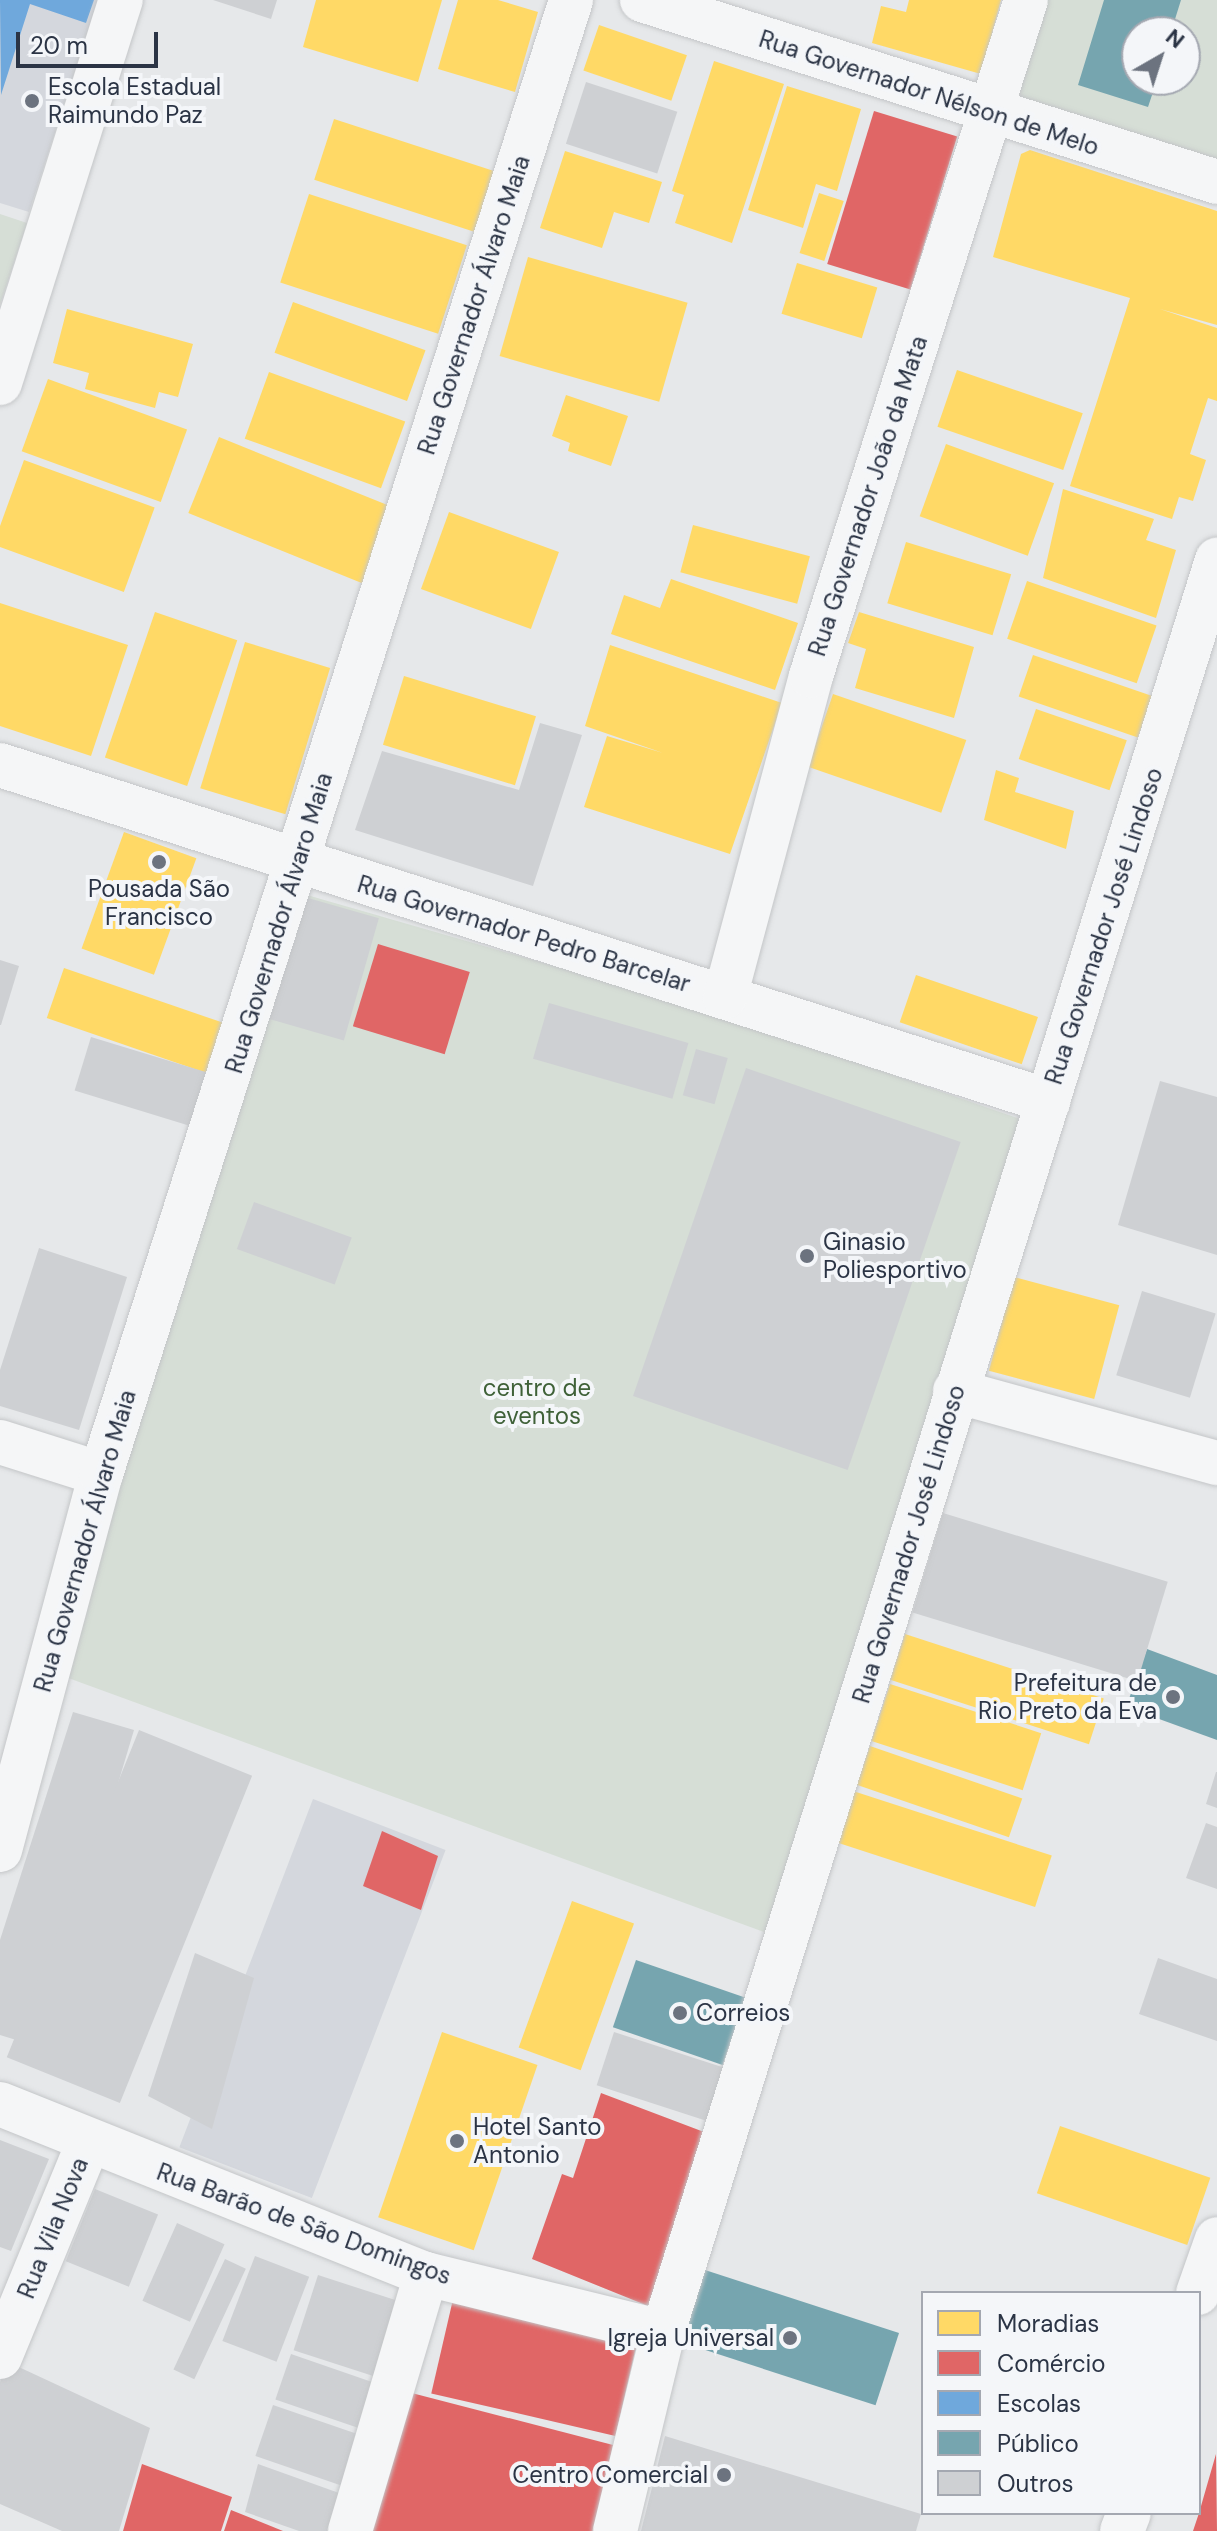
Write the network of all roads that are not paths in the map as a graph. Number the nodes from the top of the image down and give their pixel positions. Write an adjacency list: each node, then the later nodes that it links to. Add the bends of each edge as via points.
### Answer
1 (121, 0): 7 (street)
2 (571, 0): 10 (street, Rua Governador Álvaro Maia)
3 (642, 0): 5 (street, Rua Governador Nélson de Melo)
4 (1026, 0): 5 (street, Rua Governador João da Mata)
5 (990, 116): 6 (street, Rua Governador Nélson de Melo); 11 (street, Rua Governador João da Mata, via 811,676)
6 (1217, 182)
7 (0, 383)
8 (1217, 560): 12 (street, Rua Governador José Lindoso)
9 (0, 765): 10 (street, Rua Governador Pedro Barcelar)
10 (297, 864): 11 (street, Rua Governador Pedro Barcelar); 16 (street, Rua Governador Álvaro Maia)
11 (725, 997): 12 (street, Rua Governador Pedro Barcelar)
12 (1048, 1101): 13 (street, Rua Governador José Lindoso)
13 (955, 1391): 15 (street); 23 (street, Rua Governador José Lindoso)
14 (0, 1442): 16 (street)
15 (1217, 1463)
16 (101, 1474): 17 (street, Rua Governador Álvaro Maia)
17 (0, 1850)
18 (0, 2104): 19 (street, Rua Barão de São Domingos)
19 (88, 2143): 21 (street, Rua Barão de São Domingos); 24 (street, Rua Vila Nova)
20 (1217, 2239): 22 (street)
21 (426, 2274): 23 (street, Rua Barão de São Domingos); 25 (street)
22 (1199, 2291)
23 (663, 2332): 26 (street, Rua Governador José Lindoso)
24 (0, 2357)
25 (350, 2531)
26 (615, 2531)

